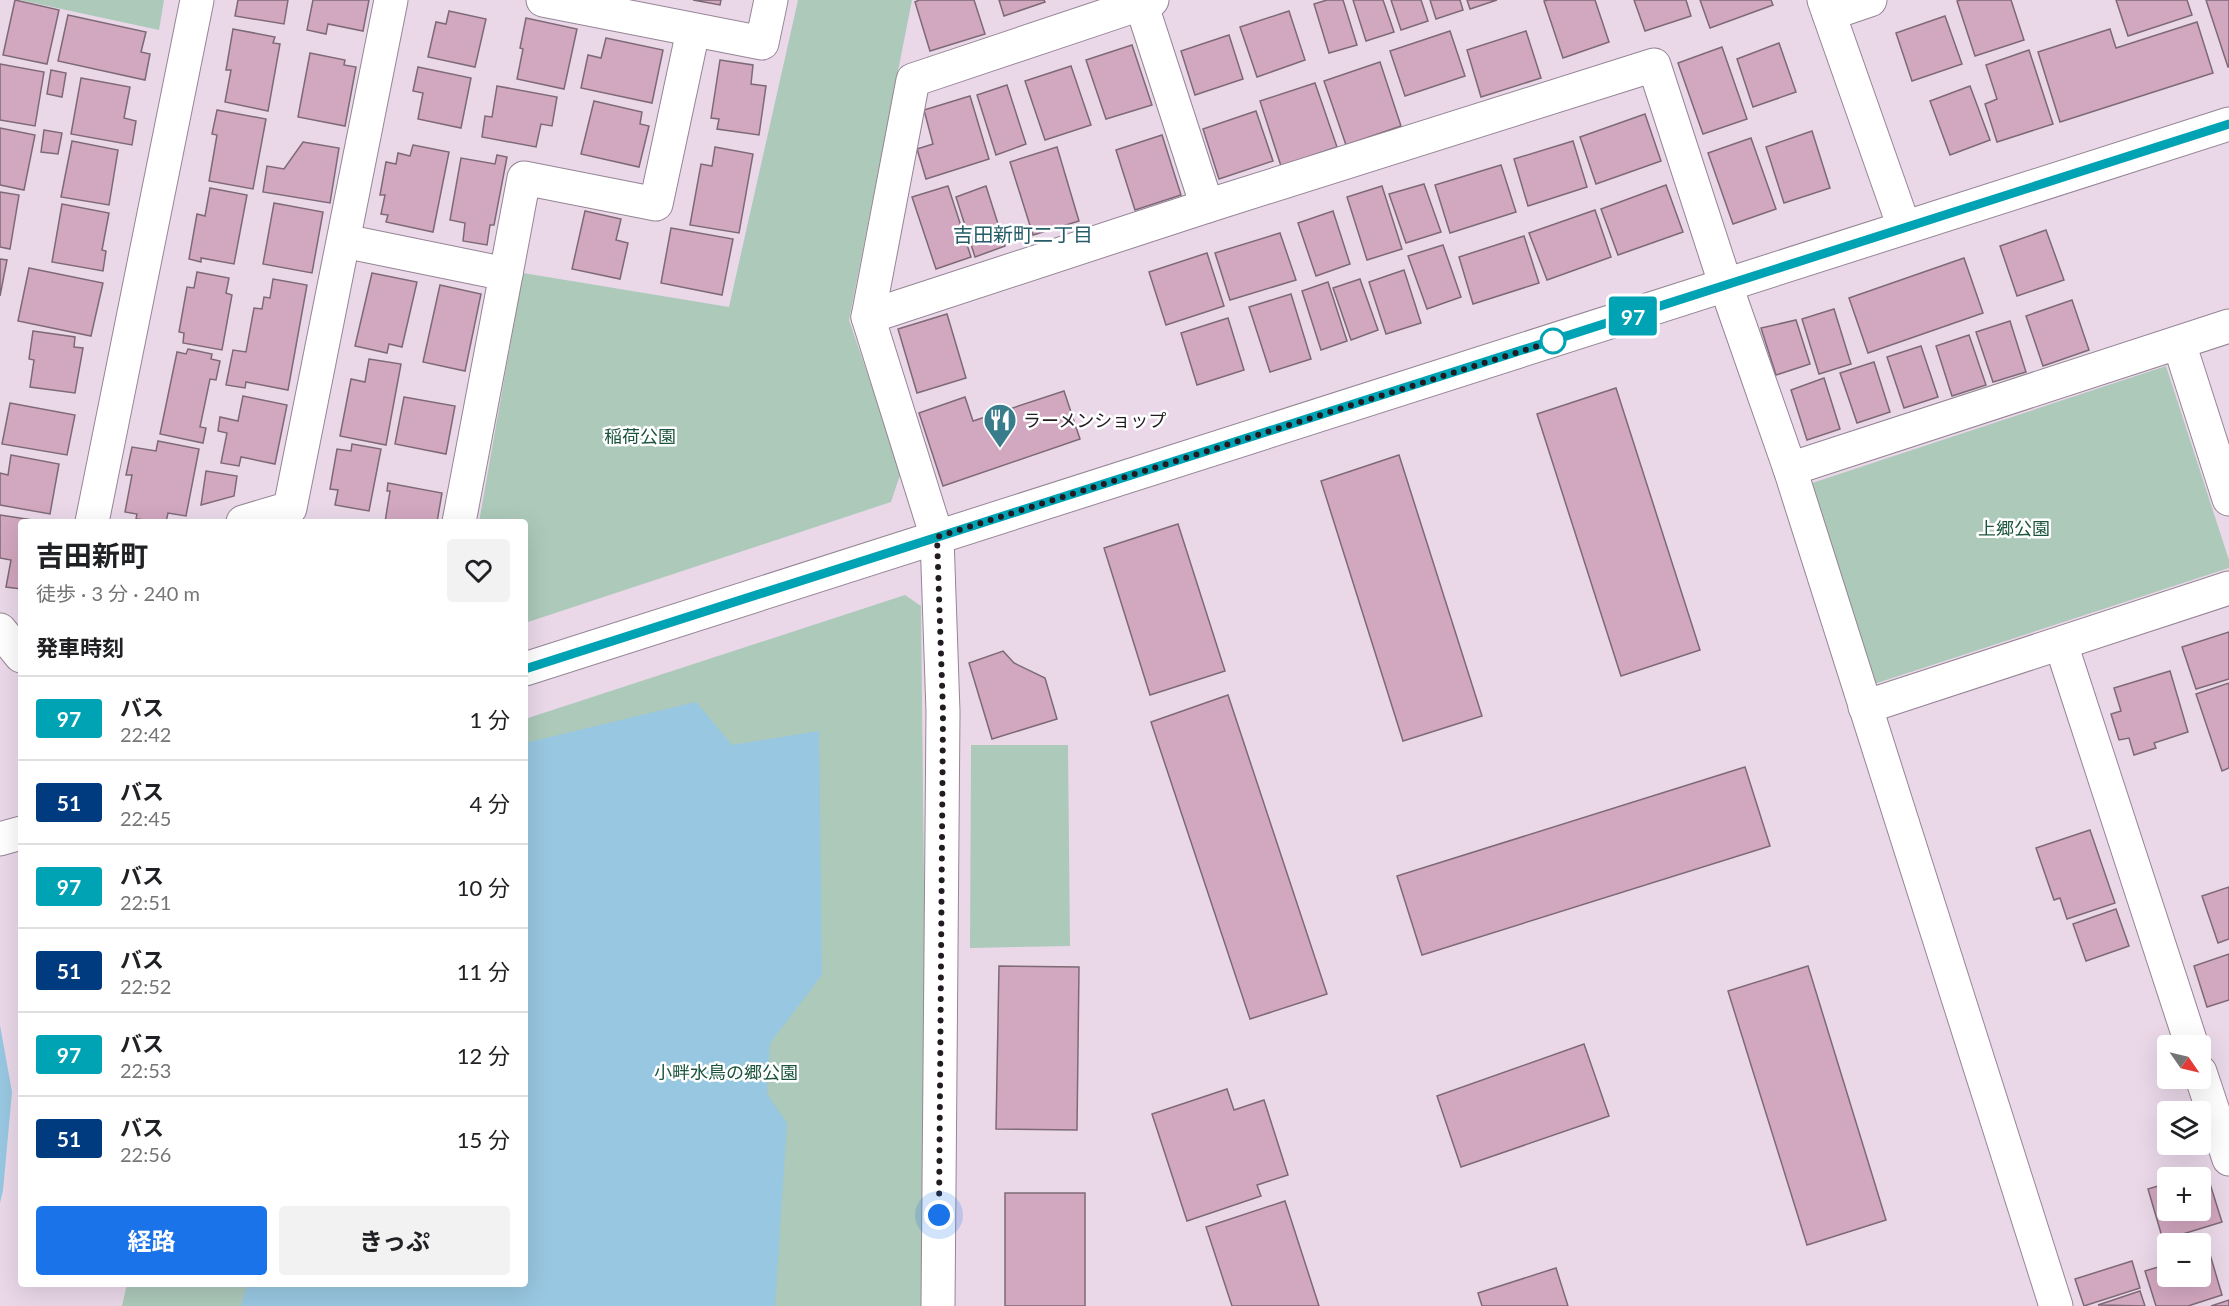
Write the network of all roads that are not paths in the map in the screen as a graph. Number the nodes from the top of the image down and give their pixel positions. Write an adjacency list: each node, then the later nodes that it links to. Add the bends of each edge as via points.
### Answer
1 (197, 0): 20 (street)
2 (391, 0): 12 (street)
3 (543, 0): 8 (street)
4 (771, 0): 8 (street, via 762,43)
5 (1870, 0): 7 (street)
6 (1144, 1): 10 (street); 15 (street, via 913,80)
7 (1827, 7): 11 (street)
8 (693, 31): 13 (street, via 656,204 524,178)
9 (2229, 124): 11 (street)
10 (1207, 206): 14 (street, via 1654,65); 15 (street)
11 (1904, 227): 14 (street)
12 (344, 241): 13 (street); 21 (street, via 290,508)
13 (506, 274): 22 (street)
14 (1726, 286): 18 (street); 23 (street)
15 (868, 317): 23 (street)
16 (2229, 327): 17 (street)
17 (2179, 343): 18 (street); 19 (street)
18 (1790, 469): 29 (street)
19 (2229, 499)
20 (93, 519)
21 (253, 519)
22 (460, 519)
23 (937, 537): 28 (street); 35 (street, via 943,712)
24 (2229, 588): 26 (street)
25 (0, 630): 27 (street)
26 (2061, 644): 29 (street); 32 (street)
27 (18, 652)
28 (528, 668)
29 (1865, 707): 36 (street)
30 (18, 833): 31 (street)
31 (0, 839)
32 (2188, 1035)
33 (2206, 1089): 34 (street)
34 (2229, 1159)
35 (938, 1306)
36 (2056, 1306)

